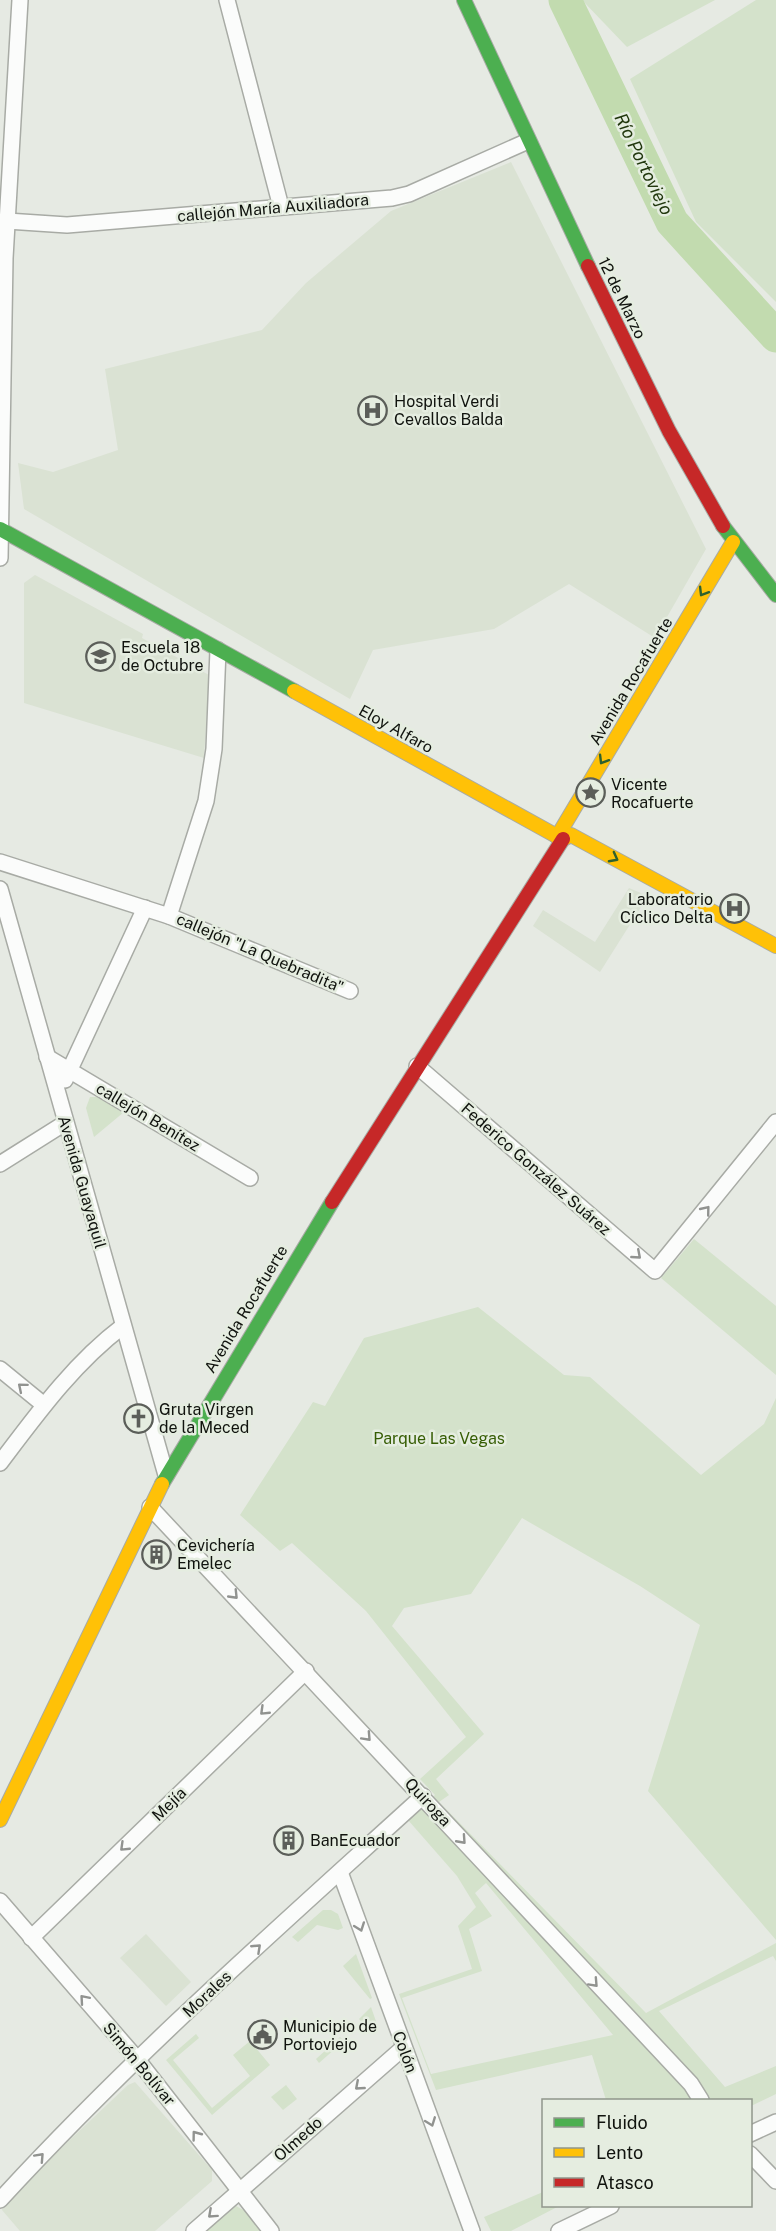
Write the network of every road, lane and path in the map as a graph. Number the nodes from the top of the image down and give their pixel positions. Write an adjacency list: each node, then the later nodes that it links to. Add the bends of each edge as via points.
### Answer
1 (20, 0): 6 (street)
2 (227, 0): 5 (street)
3 (464, 0): 4 (street, 12 de Marzo)
4 (528, 141): 5 (street, callejón María Auxiliadora, via 409,194); 9 (street, 12 de Marzo, via 660,412)
5 (281, 207): 6 (street, callejón María Auxiliadora, via 67,225)
6 (7, 221): 7 (street)
7 (3, 257): 8 (street)
8 (0, 530): 11 (street); 13 (street, Eloy Alfaro)
9 (733, 542): 10 (street, 12 de Marzo); 14 (street, Avenida Rocafuerte, one-way to 14)
10 (742, 555): 12 (street, 12 de Marzo); 14 (street, Avenida Rocafuerte)
11 (0, 558)
12 (776, 595)
13 (219, 650): 14 (street, Eloy Alfaro); 18 (street, via 214,749 206,801)
14 (564, 837): 19 (street, Eloy Alfaro, one-way to 19); 22 (street, Avenida Rocafuerte)
15 (0, 862): 17 (street, callejón "La Quebradita")
16 (0, 889): 21 (street, Avenida Guayaquil)
17 (145, 908): 18 (street, callejón "La Quebradita"); 23 (street)
18 (169, 916): 20 (street, callejón "La Quebradita")
19 (776, 946)
20 (350, 991)
21 (47, 1057): 23 (street, callejón Benítez); 24 (street, Avenida Guayaquil)
22 (417, 1066): 25 (street, Federico González Suárez, one-way to 25, via 655,1271); 33 (street, Avenida Rocafuerte)
23 (69, 1071): 24 (street); 28 (street, callejón Benítez)
24 (58, 1096): 26 (street, Avenida Guayaquil)
25 (776, 1122)
26 (65, 1123): 27 (street); 29 (street, Avenida Guayaquil)
27 (0, 1164)
28 (250, 1178)
29 (123, 1326): 31 (street, via 78,1366); 33 (street, Avenida Guayaquil)
30 (0, 1369): 31 (street, one-way to 30)
31 (44, 1405): 32 (street)
32 (0, 1462)
33 (166, 1475): 34 (street, Avenida Rocafuerte)
34 (150, 1507): 35 (street, Quiroga, one-way to 35); 37 (street, Avenida Rocafuerte)
35 (306, 1671): 36 (street, Quiroga, one-way to 36); 40 (street, Mejía, one-way to 40)
36 (423, 1796): 38 (street, Morales); 43 (street, Quiroga, one-way to 43, via 691,2084)
37 (0, 1820)
38 (340, 1872): 41 (street, Colón, one-way to 41); 42 (street, Morales, one-way to 38)
39 (0, 1901): 40 (street, Simón Bolívar)
40 (31, 1938): 42 (street, Simón Bolívar, one-way to 40)
41 (403, 2048): 48 (street, Olmedo, one-way to 48); 53 (street, Colón, one-way to 53)
42 (137, 2059): 48 (street, Simón Bolívar, one-way to 42); 49 (street, Morales, one-way to 42)
43 (700, 2099)
44 (776, 2122): 45 (street)
45 (752, 2133)
46 (752, 2156): 47 (street)
47 (776, 2181)
48 (238, 2191): 51 (street, Olmedo, one-way to 51); 52 (street, Simón Bolívar)
49 (0, 2200)
50 (607, 2207): 54 (street)
51 (194, 2231)
52 (271, 2231)
53 (472, 2231)
54 (559, 2231)

